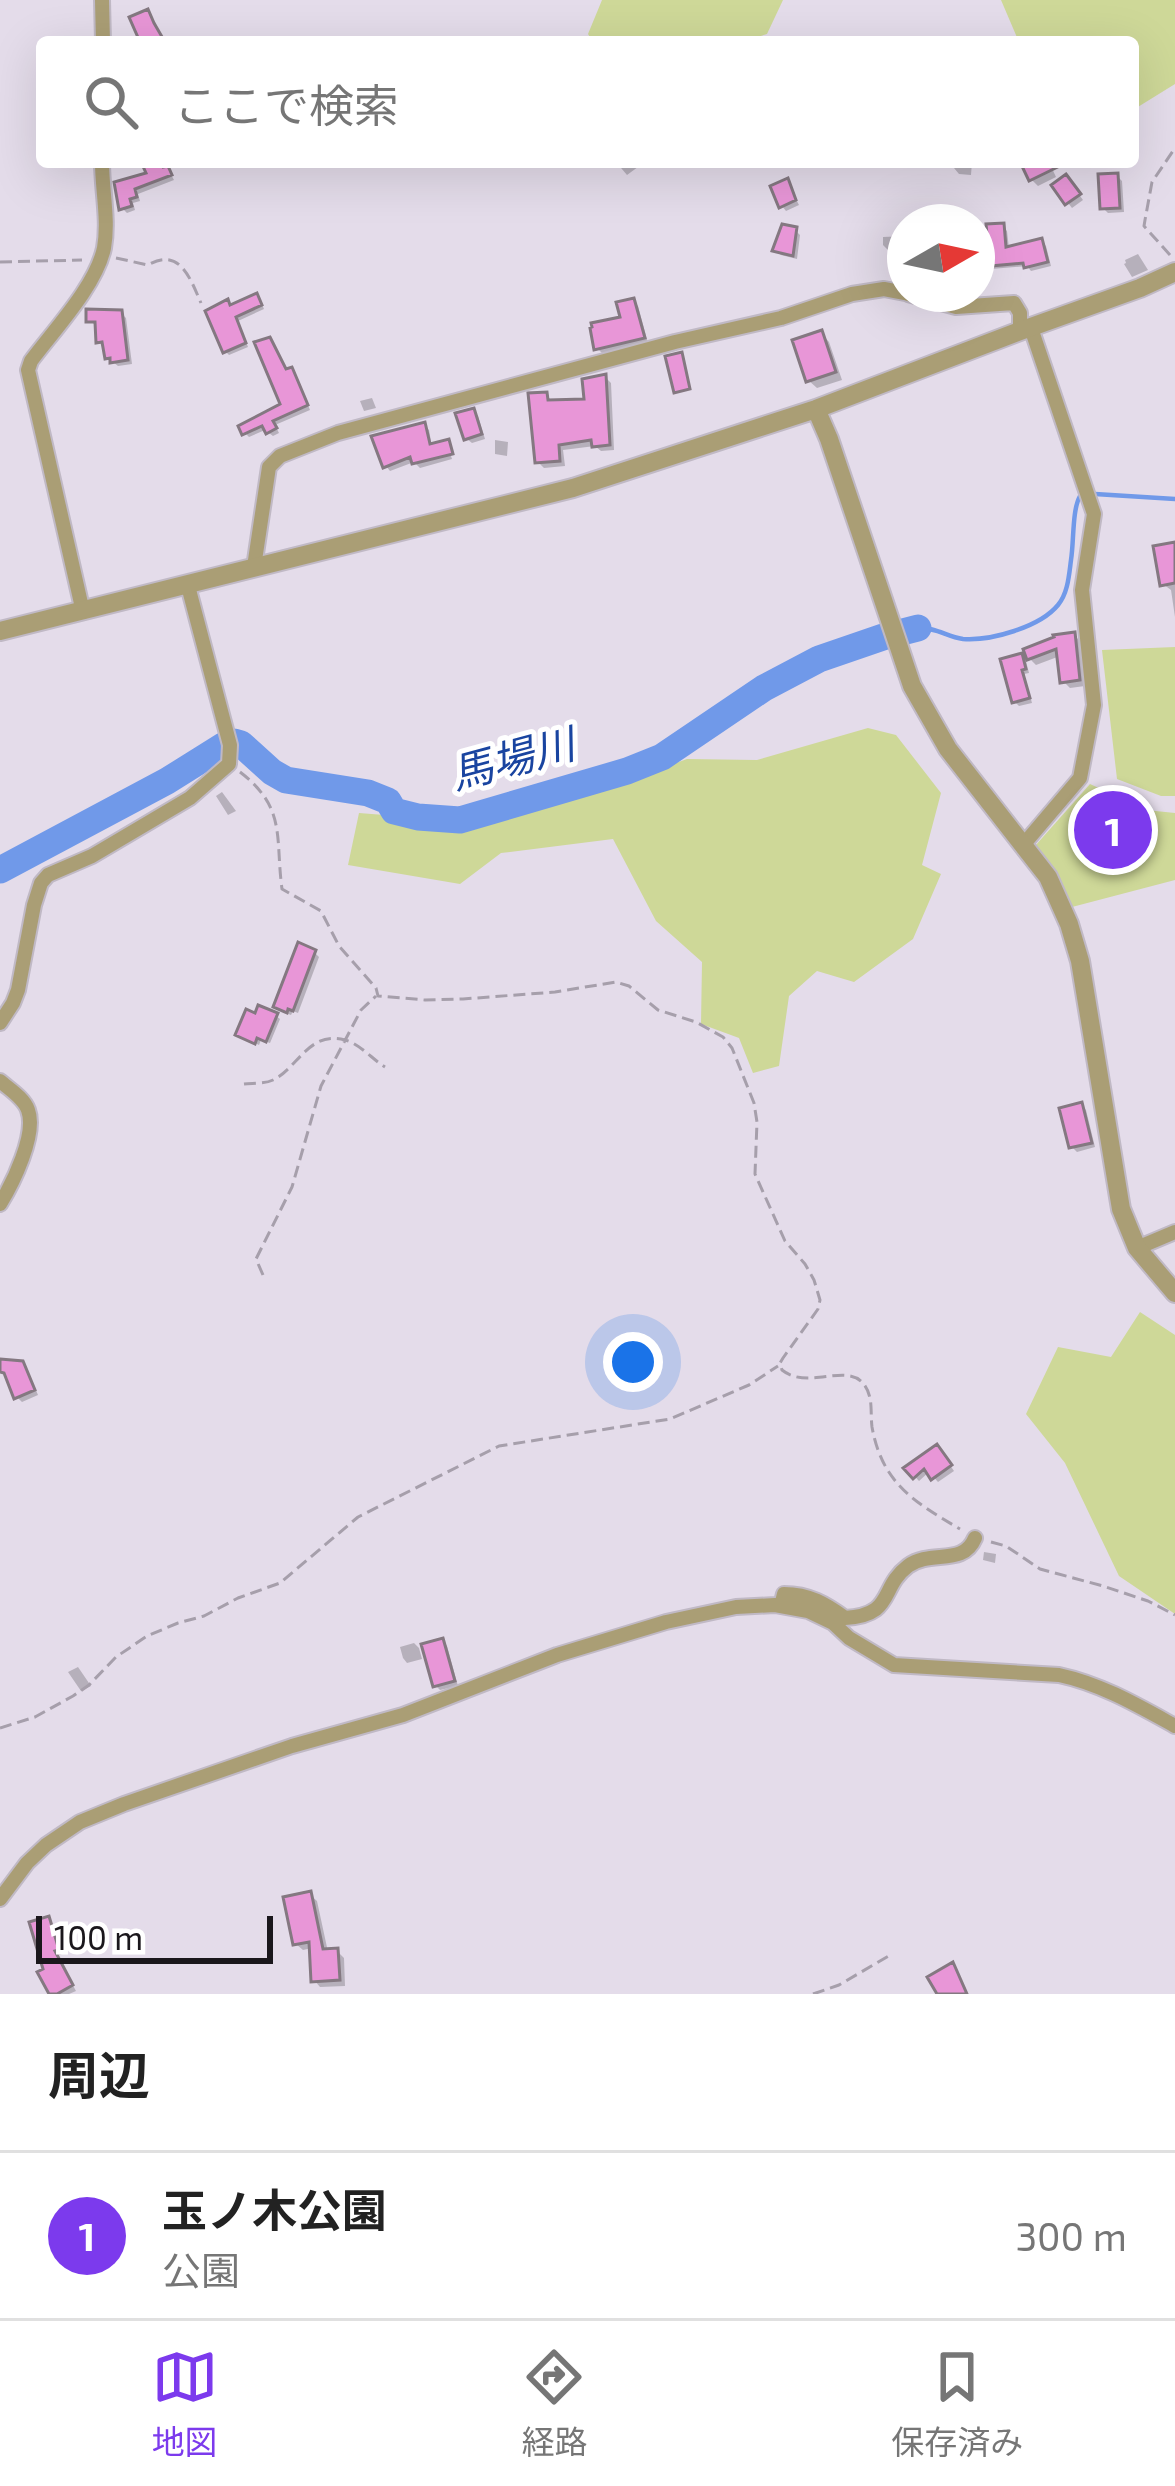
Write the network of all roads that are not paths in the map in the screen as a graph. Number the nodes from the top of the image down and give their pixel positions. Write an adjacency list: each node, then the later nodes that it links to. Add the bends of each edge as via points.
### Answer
1 (102, 0): 2 (street)
2 (103, 36)
3 (102, 168): 11 (street, via 102,255 28,370)
4 (1175, 272): 7 (street)
5 (887, 290): 9 (street, via 280,456 269,467)
6 (995, 305): 7 (street, via 1013,303)
7 (1026, 329): 8 (street); 13 (street, via 1094,514 1082,590 1094,705 1079,778)
8 (816, 410): 9 (street, via 573,488); 13 (street, via 912,686 948,749)
9 (254, 568): 10 (street)
10 (188, 586): 11 (street); 14 (street, via 229,764 190,798 48,875 18,990)
11 (83, 612): 12 (street)
12 (0, 631)
13 (1024, 844): 18 (street, via 1048,877 1080,961 1112,1165)
14 (0, 1023)
15 (0, 1081): 16 (street, via 25,1103 30,1128)
16 (0, 1204)
17 (1175, 1232): 18 (street)
18 (1137, 1248): 19 (street)
19 (1175, 1293)
20 (975, 1538): 21 (street, via 965,1553 905,1568 873,1613 845,1618 796,1594 784,1594)
21 (781, 1606): 22 (street, via 833,1624 894,1665 1074,1678); 23 (street, via 736,1607 599,1641 403,1715 124,1804 46,1845)
22 (1175, 1726)
23 (0, 1899)

